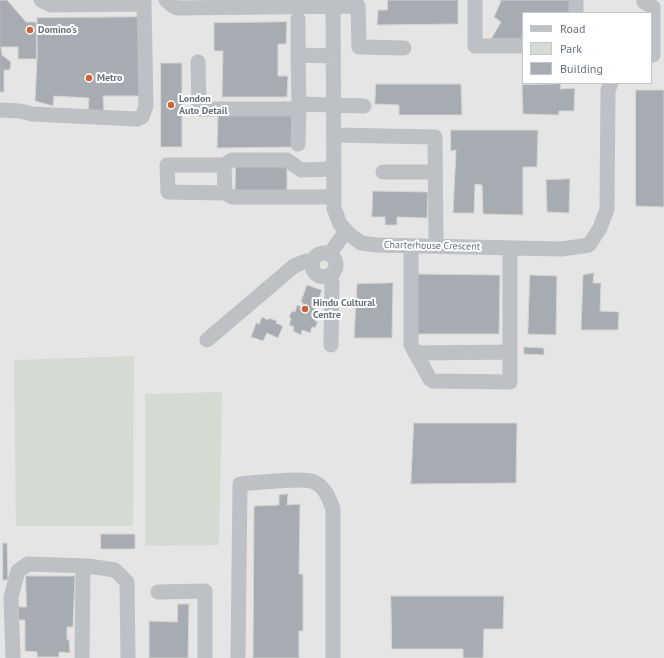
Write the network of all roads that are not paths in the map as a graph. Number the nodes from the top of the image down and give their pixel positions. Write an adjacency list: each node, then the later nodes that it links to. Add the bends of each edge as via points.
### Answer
1 (41, 0): 6 (street, via 51,5)
2 (166, 0): 8 (street, via 177,8)
3 (475, 0): 14 (street, via 475,46)
4 (576, 0): 11 (street)
5 (644, 0): 12 (street, via 653,7)
6 (144, 2): 24 (street, via 146,106 142,117 137,119 32,114)
7 (358, 3): 10 (street); 15 (street, via 359,47)
8 (234, 4): 9 (street)
9 (311, 4): 10 (street)
10 (333, 4): 18 (street, Charterhouse Crescent)
11 (576, 12)
12 (659, 17): 17 (street)
13 (298, 19): 16 (street)
14 (522, 46)
15 (404, 48)
16 (298, 55): 18 (street); 21 (street)
17 (656, 55)
18 (333, 56): 22 (street, Charterhouse Crescent)
19 (198, 62): 21 (street, via 200,115 292,109)
20 (611, 84): 36 (street, Charterhouse Crescent, via 608,90 607,209 600,228 589,245 562,249)
21 (299, 104): 22 (street); 26 (street)
22 (333, 104): 23 (street); 25 (street, Charterhouse Crescent)
23 (364, 106)
24 (0, 110)
25 (334, 135): 28 (street, Charterhouse Crescent); 30 (street, via 435,137)
26 (298, 144)
27 (224, 165): 28 (street, via 232,160 288,160 301,170); 31 (street); 31 (street, via 167,165 168,192)
28 (334, 169): 32 (street, Charterhouse Crescent)
29 (383, 172): 30 (street)
30 (435, 172): 35 (street)
31 (225, 193): 32 (street, via 232,197)
32 (334, 197): 33 (street, Charterhouse Crescent, via 334,208 340,224)
33 (346, 231): 34 (street, Charterhouse Crescent, via 361,243); 37 (street)
34 (411, 246): 35 (street, Charterhouse Crescent); 43 (street, via 411,345)
35 (436, 246): 36 (street, Charterhouse Crescent)
36 (510, 248): 42 (street)
37 (330, 255): 38 (street, via 317,255); 39 (street, via 334,259 335,267)
38 (312, 262): 39 (street, via 313,270 318,275); 40 (street, via 306,261 294,266)
39 (329, 276): 41 (street, via 332,282)
40 (207, 340)
41 (331, 345)
42 (510, 352): 43 (street); 43 (street, via 510,382 433,381)
43 (414, 353)
44 (83, 566): 46 (street, via 28,564 18,571 11,597); 47 (street); 48 (street, via 115,570 127,582)
45 (158, 592): 49 (street, via 205,591)
46 (13, 658)
47 (82, 658)
48 (128, 658)
49 (205, 658)
50 (238, 658): 51 (street, via 240,484 298,480 314,481 326,492 333,509)
51 (333, 658)

